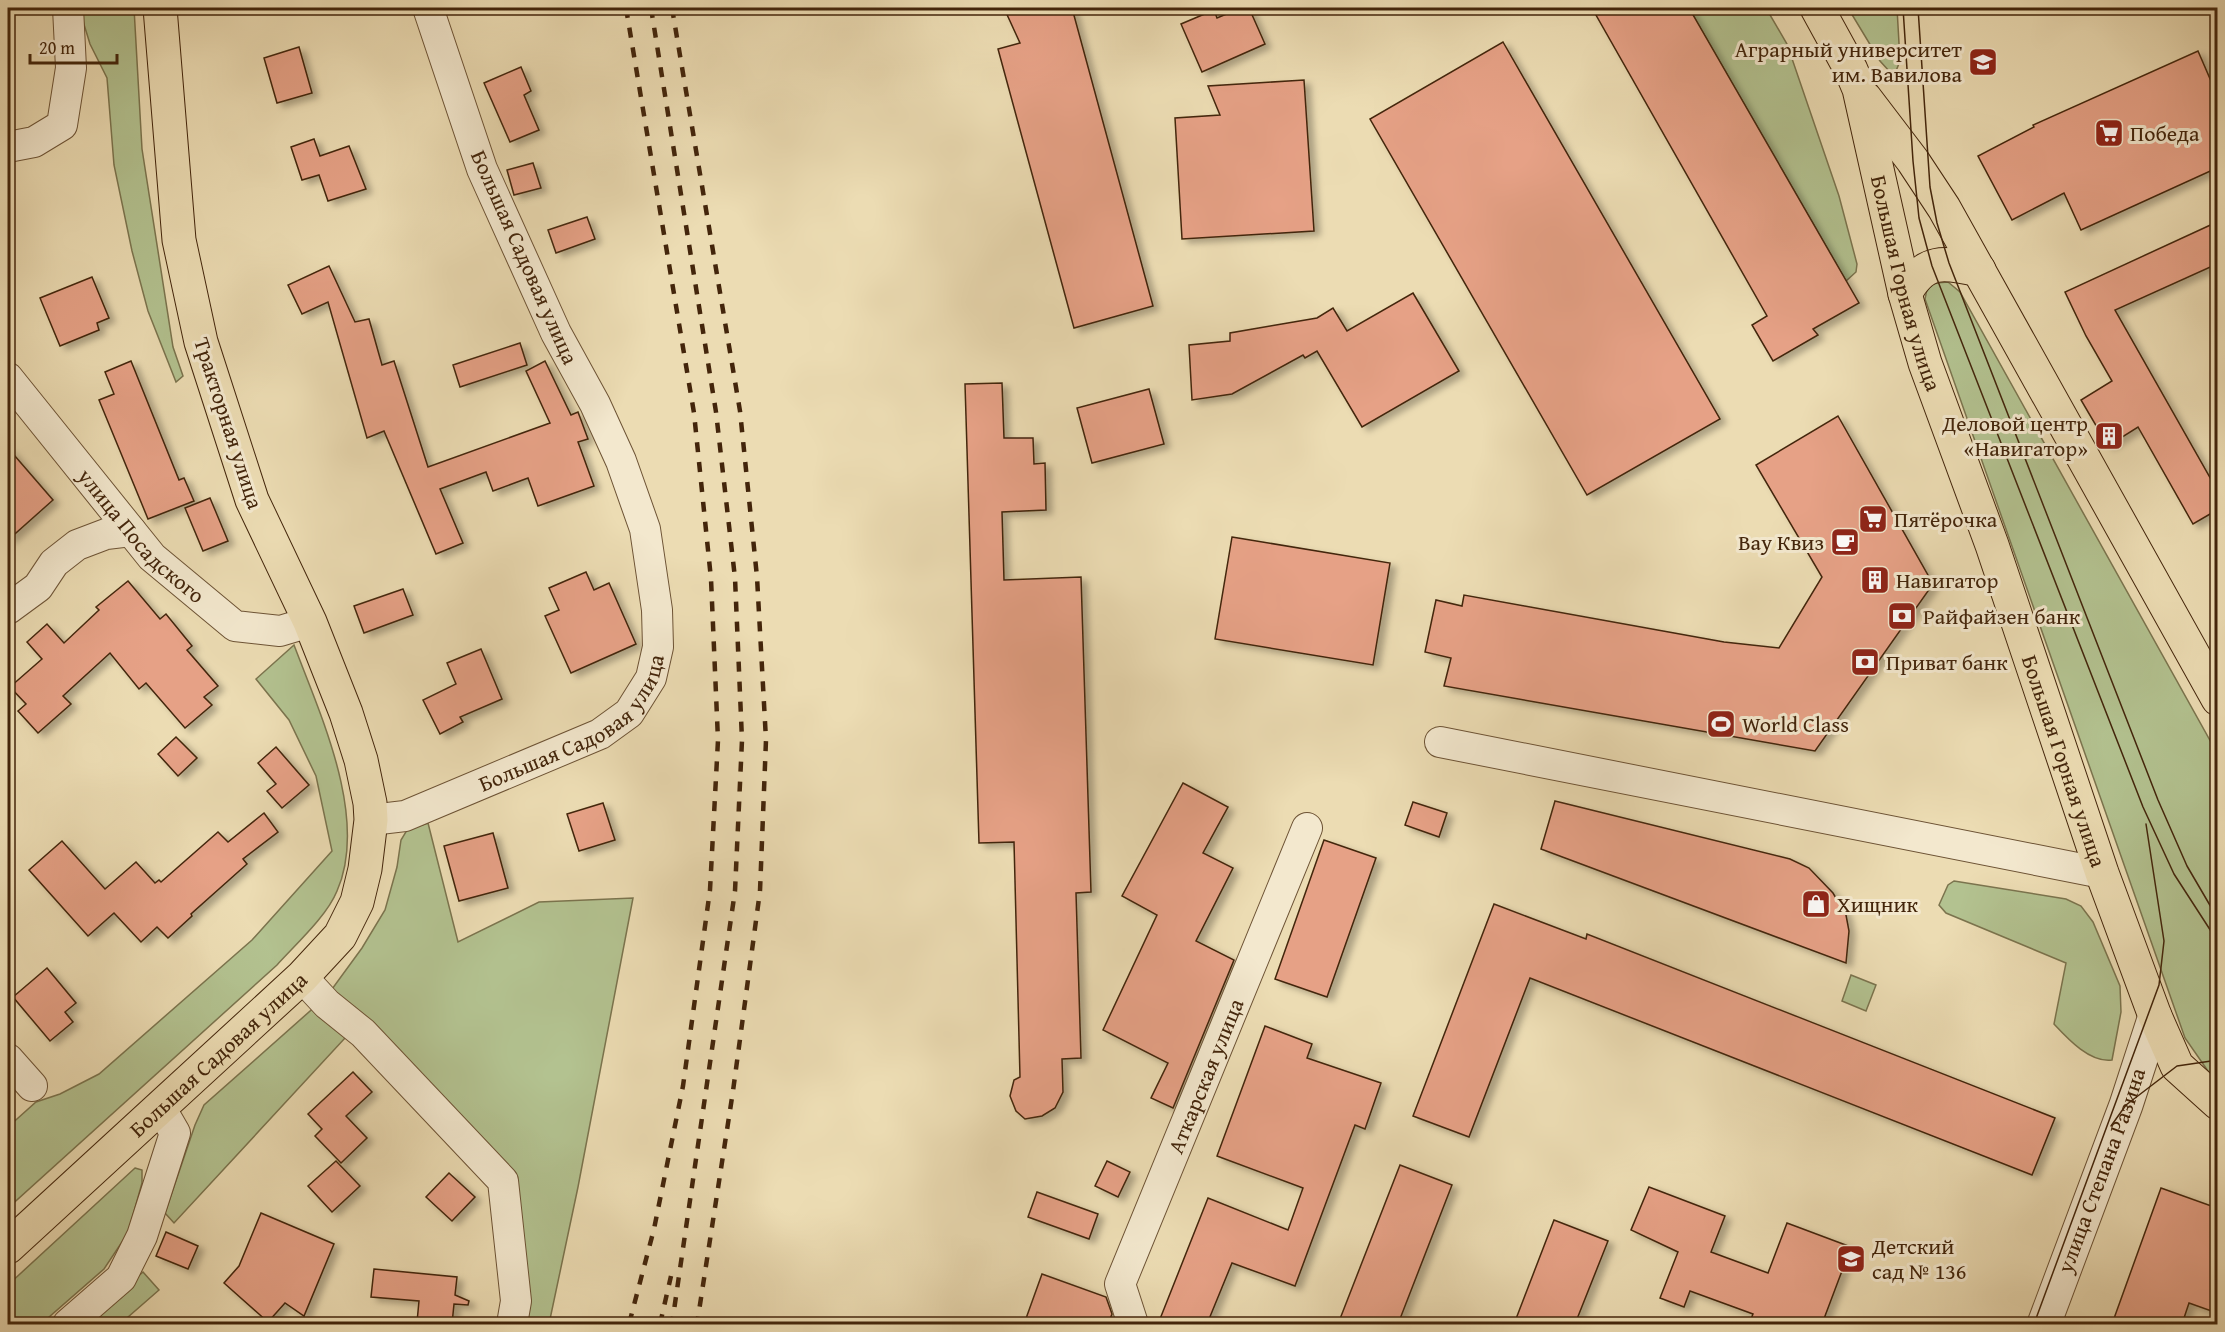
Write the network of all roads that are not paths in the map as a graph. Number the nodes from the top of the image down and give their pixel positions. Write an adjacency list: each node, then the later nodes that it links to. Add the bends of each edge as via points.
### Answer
1 (68, 8): 6 (street, via 70,68 62,125 34,142)
2 (160, 8): 12 (main road, Тракторная улица, via 179,240 201,342 252,500)
3 (428, 8): 15 (street, Большая Садовая улица, via 482,169 556,333 621,461 645,530 657,610 658,647 651,678 629,713 600,734 405,816)
4 (1817, 8): 5 (main road, Большая Горная улица)
5 (1859, 89): 7 (main road, Большая Горная улица, via 1930,187); 8 (main road, Большая Горная улица)
6 (8, 147)
7 (1979, 270): 8 (main road, via 1949,263 1932,266 1913,278); 13 (main road, Большая Горная улица)
8 (1905, 294): 17 (main road, Большая Горная улица, via 1925,363 1992,545)
9 (8, 378): 10 (street, улица Посадского)
10 (131, 531): 11 (street, via 106,534 77,545 54,563 38,587); 12 (street, улица Посадского, via 152,557 235,626 280,631)
11 (8, 609)
12 (309, 622): 15 (main road, Тракторная улица, via 361,760)
13 (2217, 699)
14 (1440, 742): 17 (street)
15 (371, 820): 18 (main road, Большая Садовая улица, via 357,902 340,936)
16 (1307, 828): 27 (street, Аткарская улица, via 1120,1284)
17 (2102, 873): 19 (main road, Большая Горная улица)
18 (302, 977): 23 (main road, Большая Садовая улица); 26 (street, via 363,1033 503,1180 516,1301)
19 (2155, 1016): 22 (main road, Большая Горная улица, via 2177,1066); 28 (street, улица Степана Разина)
20 (8, 1059): 21 (street)
21 (32, 1086)
22 (2217, 1103)
23 (160, 1107): 24 (main road, Большая Садовая улица); 25 (street, via 175,1133 142,1236 121,1278)
24 (8, 1247)
25 (68, 1324)
26 (512, 1324)
27 (1133, 1324)
28 (2044, 1324)

